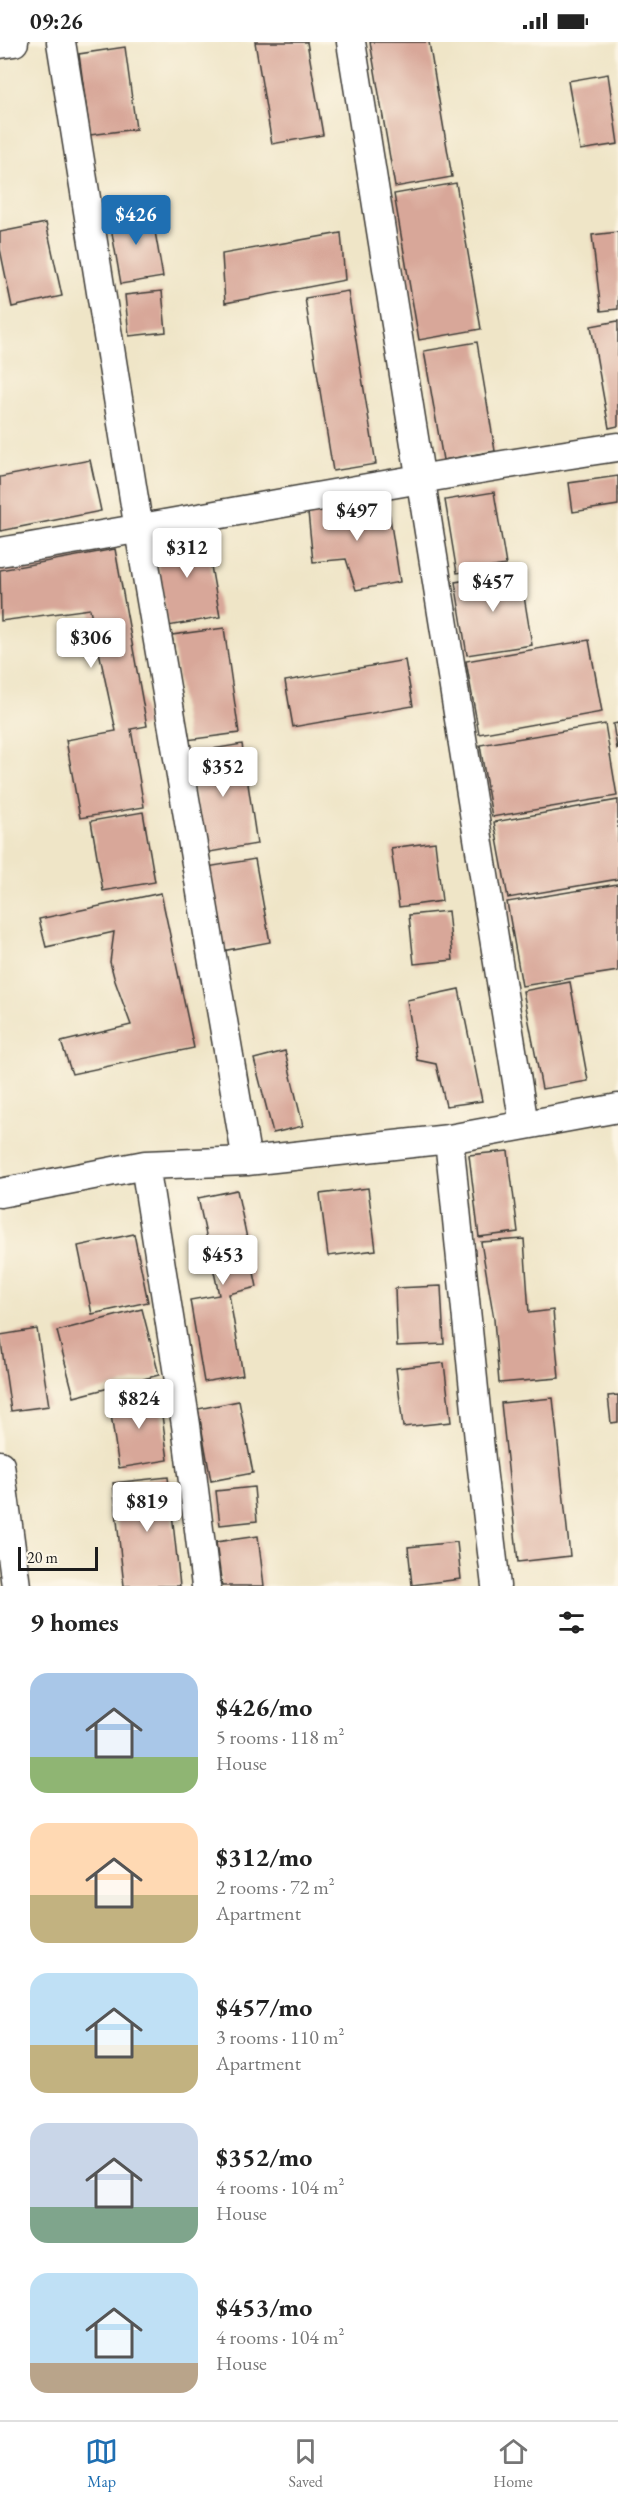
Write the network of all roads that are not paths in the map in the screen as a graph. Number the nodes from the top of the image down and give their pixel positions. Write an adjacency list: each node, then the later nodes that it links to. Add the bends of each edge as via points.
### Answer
1 (14, 42): 4 (street)
2 (61, 42): 7 (street)
3 (351, 42): 6 (street)
4 (0, 44)
5 (618, 447): 6 (street)
6 (421, 478): 7 (street); 10 (street)
7 (139, 530): 8 (street); 12 (street)
8 (0, 552)
9 (618, 1108): 10 (street)
10 (524, 1125): 11 (street)
11 (448, 1139): 12 (street); 18 (street)
12 (247, 1161): 13 (street)
13 (145, 1165): 14 (street); 17 (street, via 186,1425)
14 (0, 1193)
15 (0, 1465): 16 (street)
16 (16, 1586)
17 (206, 1586)
18 (496, 1586)

